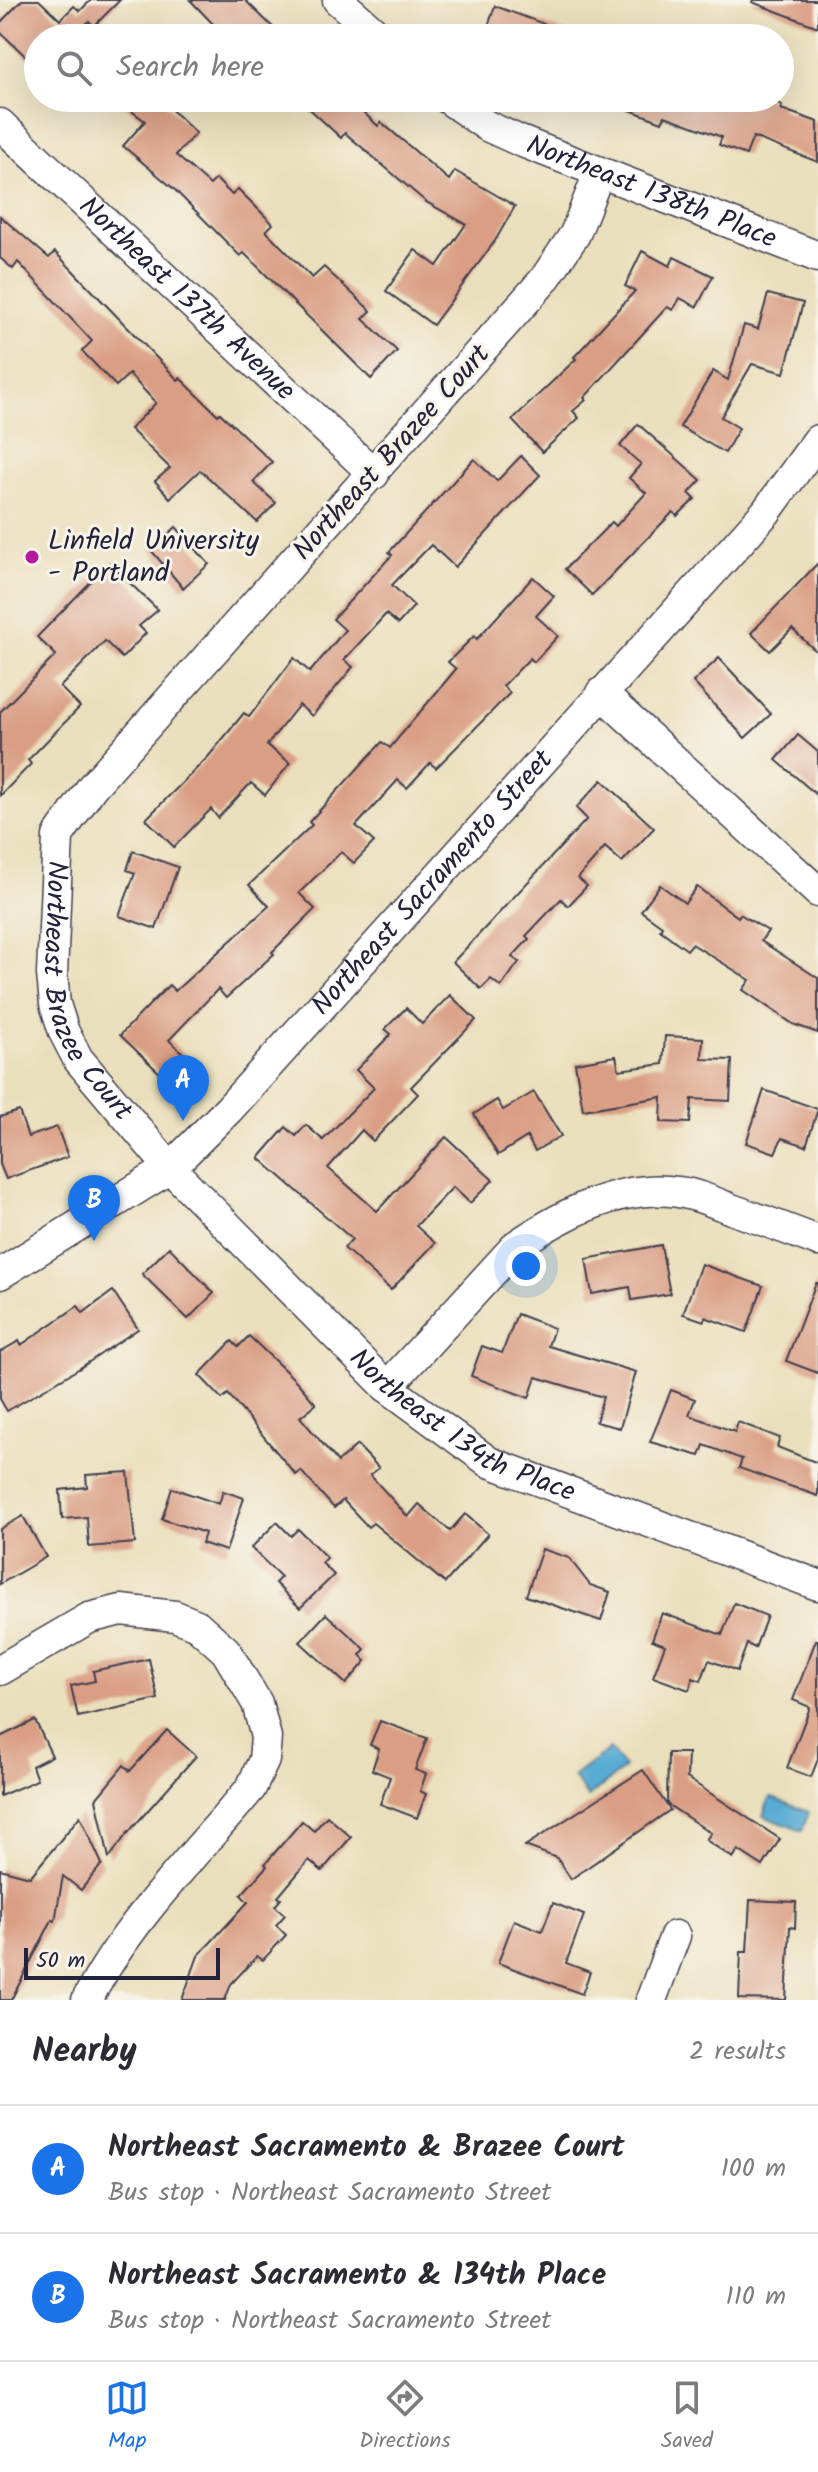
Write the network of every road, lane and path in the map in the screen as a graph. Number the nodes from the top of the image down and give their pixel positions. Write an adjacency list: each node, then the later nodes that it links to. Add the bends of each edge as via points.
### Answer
1 (338, 0): 2 (street)
2 (365, 24)
3 (467, 112): 5 (street, Northeast 138th Place, via 487,126)
4 (0, 124): 8 (street, Northeast 137th Avenue)
5 (599, 173): 6 (street, Northeast 138th Place); 8 (street, Northeast Brazee Court, via 561,258)
6 (818, 257)
7 (818, 440): 9 (street, Northeast Sacramento Street, via 766,512)
8 (374, 474): 11 (street, Northeast Brazee Court, via 92,787 58,836 52,974 64,1032 78,1059)
9 (601, 693): 10 (street); 11 (street, Northeast Sacramento Street, via 259,1076)
10 (818, 892)
11 (170, 1168): 13 (street, Northeast Sacramento Street); 14 (street, Northeast 134th Place)
12 (818, 1241): 14 (street, via 679,1192 613,1197 517,1245)
13 (0, 1274)
14 (387, 1387): 15 (street, Northeast 134th Place, via 489,1462)
15 (818, 1585)
16 (0, 1670): 18 (street, via 89,1618 121,1610 175,1616 197,1625 226,1651 257,1703 266,1737 264,1760 251,1788 131,1931)
17 (675, 1936): 19 (street)
18 (87, 2000)
19 (651, 2000)

